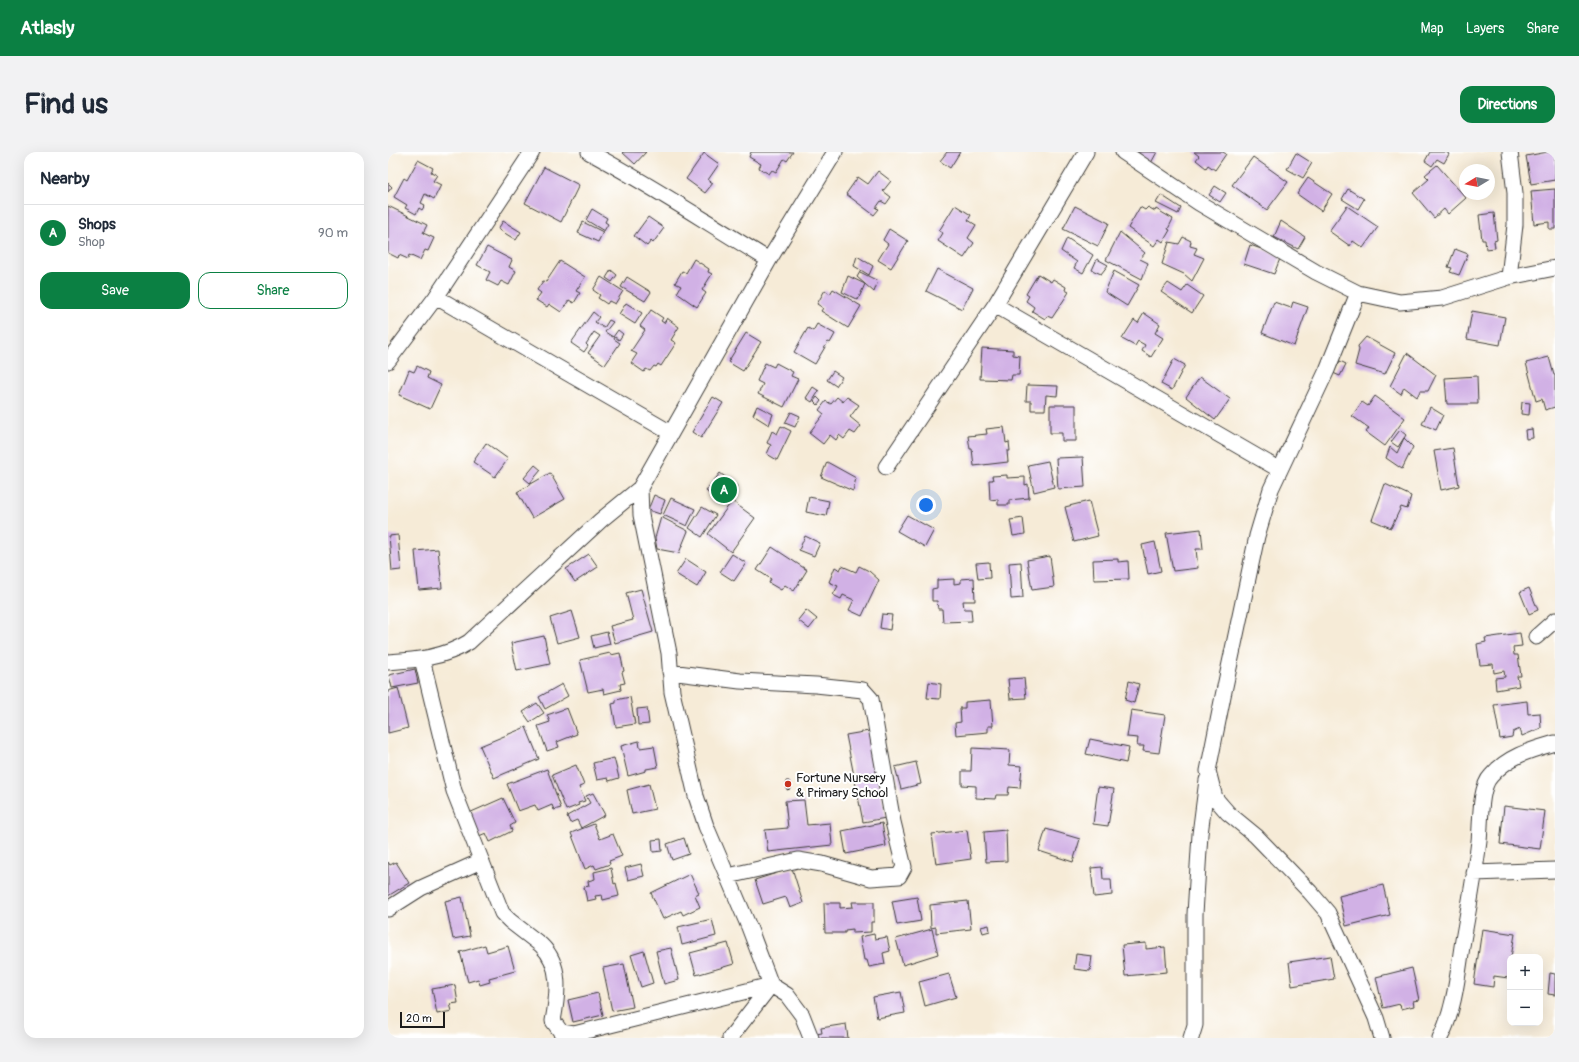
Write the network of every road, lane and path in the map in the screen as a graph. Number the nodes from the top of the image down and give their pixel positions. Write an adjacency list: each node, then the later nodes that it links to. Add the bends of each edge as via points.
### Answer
1 (532, 152): 11 (street)
2 (589, 152): 7 (street)
3 (835, 152): 7 (street)
4 (1086, 152): 12 (street)
5 (1123, 152): 10 (street, via 1199,203 1316,272)
6 (1510, 152): 9 (street, via 1515,193 1515,225)
7 (769, 260): 14 (street)
8 (1555, 268): 9 (street)
9 (1509, 277): 10 (street, via 1442,298 1400,302)
10 (1358, 293): 16 (street, via 1327,370)
11 (436, 297): 13 (street); 14 (street)
12 (995, 305): 15 (street); 16 (street)
13 (388, 361)
14 (671, 433): 17 (street)
15 (886, 467)
16 (1280, 470): 24 (street, via 1271,489 1257,536)
17 (640, 488): 20 (street, via 601,520 469,642 457,650); 22 (street, via 641,515 669,653)
18 (1555, 620): 19 (street)
19 (1536, 637)
20 (422, 659): 21 (street); 25 (street, via 454,791)
21 (388, 662)
22 (670, 672): 28 (street, via 683,745 696,796); 28 (street, via 740,681 863,690 871,699 893,822 904,867 899,876 871,878 798,860)
23 (1555, 743): 27 (street, via 1522,753 1490,776 1483,797)
24 (1208, 771): 33 (street, via 1200,834 1195,914 1195,1024); 34 (street, via 1215,798 1228,813 1256,836 1328,913 1376,1018)
25 (480, 861): 29 (street, via 422,888); 30 (street, via 502,913 541,945 550,956 556,973 558,995 553,1021 561,1032 574,1034)
26 (1555, 870): 27 (street)
27 (1474, 873): 35 (street, via 1457,980)
28 (728, 876): 30 (street)
29 (388, 909)
30 (771, 985): 31 (street); 32 (street, via 787,995 802,1015)
31 (730, 1038)
32 (812, 1038)
33 (1192, 1038)
34 (1382, 1038)
35 (1440, 1038)

